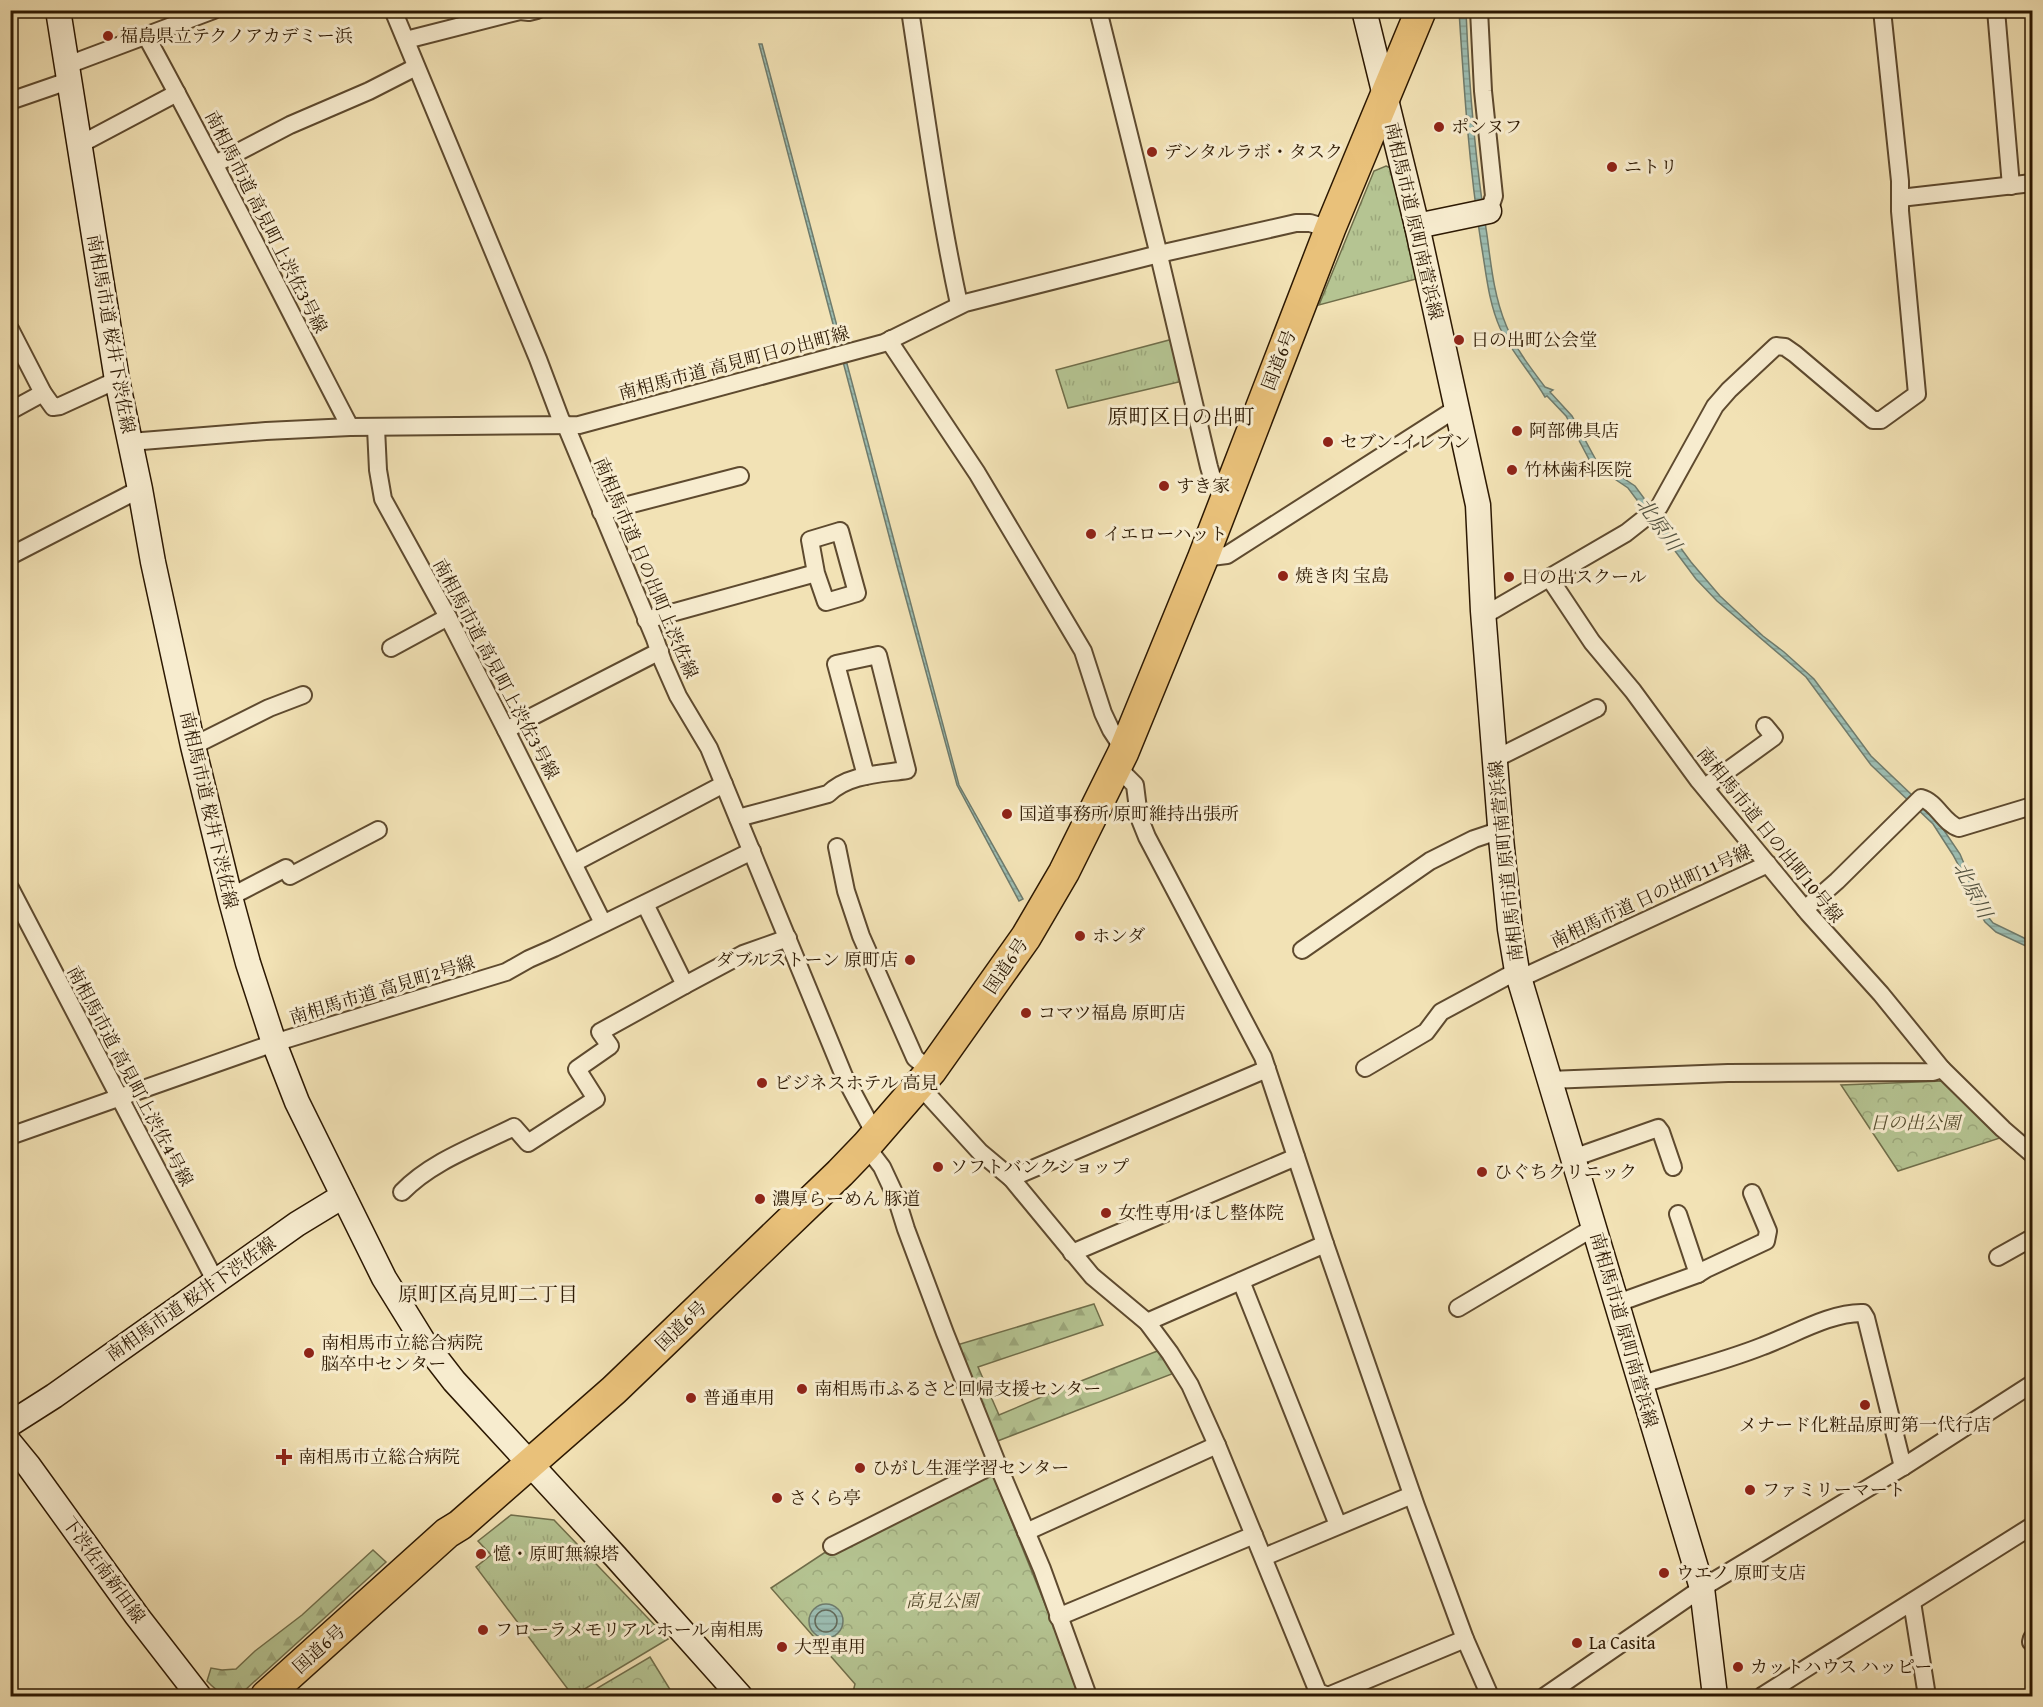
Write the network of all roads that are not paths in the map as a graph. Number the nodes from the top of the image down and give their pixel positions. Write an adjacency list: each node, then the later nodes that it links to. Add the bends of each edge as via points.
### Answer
1 (58, 10): 15 (street, 南相馬市道 桜井下渋佐線)
2 (214, 10): 12 (street)
3 (393, 10): 13 (street, 南相馬市道 日の出町上渋佐線)
4 (537, 10): 13 (street)
5 (910, 10): 28 (street, via 929,146)
6 (1098, 10): 27 (street)
7 (1364, 10): 17 (street, 南相馬市道 原町南萱浜線)
8 (1421, 10): 17 (highway, 国道6号)
9 (1479, 10): 24 (street, via 1494,196)
10 (1882, 10): 23 (street)
11 (1996, 10): 22 (street)
12 (146, 36): 15 (street); 16 (street, 南相馬市道 高見町上渋佐3号線)
13 (406, 40): 14 (street, 南相馬市道 日の出町上渋佐線)
14 (416, 67): 20 (street); 35 (street, 南相馬市道 日の出町上渋佐線)
15 (67, 74): 18 (street); 19 (street, 南相馬市道 桜井下渋佐線)
16 (177, 93): 19 (street); 20 (street, 南相馬市道 高見町上渋佐3号線)
17 (1385, 99): 25 (street, 南相馬市道 原町南萱浜線); 26 (highway, 国道6号)
18 (10, 101)
19 (79, 145): 31 (street, 南相馬市道 桜井下渋佐線)
20 (215, 164): 36 (street, 南相馬市道 高見町上渋佐3号線)
21 (2032, 183): 22 (street)
22 (2012, 186): 23 (street)
23 (1900, 198): 46 (street, via 1917,394 1881,420 1873,420 1795,354 1776,346 1715,406 1659,507 1626,533)
24 (1478, 213): 25 (street)
25 (1417, 226): 33 (street, 南相馬市道 原町南萱浜線)
26 (1330, 229): 27 (street, 南相馬市道 高見町日の出町線, via 1296,223); 41 (highway, 国道6号)
27 (1158, 254): 28 (street, 南相馬市道 高見町日の出町線); 41 (street, via 1212,477)
28 (959, 304): 30 (street, 南相馬市道 高見町日の出町線)
29 (10, 329): 32 (street)
30 (891, 339): 35 (street, 南相馬市道 高見町日の出町線); 57 (street, via 977,473 1083,651)
31 (117, 380): 32 (street, via 60,406 53,407); 38 (street, 南相馬市道 桜井下渋佐線)
32 (43, 393): 34 (street)
33 (1457, 408): 44 (street, via 1227,555); 47 (street, 南相馬市道 原町南萱浜線, via 1478,505)
34 (10, 411)
35 (566, 426): 37 (street, 南相馬市道 高見町日の出町線); 42 (street, 南相馬市道 日の出町上渋佐線)
36 (350, 427): 37 (street, 南相馬市道 高見町日の出町線); 38 (street, 南相馬市道 高見町日の出町線)
37 (376, 428): 48 (street, 南相馬市道 高見町上渋佐3号線, via 383,499)
38 (130, 442): 40 (street, 南相馬市道 桜井下渋佐線)
39 (740, 476): 42 (street)
40 (140, 489): 43 (street); 56 (street, 南相馬市道 桜井下渋佐線)
41 (1229, 490): 44 (highway, 国道6号)
42 (601, 512): 49 (street, 南相馬市道 日の出町上渋佐線)
43 (10, 556)
44 (1203, 558): 57 (highway, 国道6号)
45 (816, 573): 49 (street)
46 (1550, 579): 47 (street); 61 (street, 南相馬市道 日の出町10号線, via 1592,642)
47 (1483, 616): 58 (street, 南相馬市道 原町南萱浜線)
48 (448, 617): 50 (street); 55 (street, 南相馬市道 高見町上渋佐3号線)
49 (646, 620): 51 (street, 南相馬市道 日の出町上渋佐線)
50 (391, 648)
51 (660, 651): 55 (street); 60 (street, 南相馬市道 日の出町上渋佐線, via 678,696 709,748)
52 (303, 695): 56 (street)
53 (1597, 708): 58 (street)
54 (1765, 726): 61 (street, via 1774,737)
55 (506, 730): 68 (street, 南相馬市道 高見町上渋佐3号線)
56 (193, 746): 71 (street, 南相馬市道 桜井下渋佐線)
57 (1120, 758): 81 (street, via 1135,785 1139,817 1148,837); 83 (highway, 国道6号, via 1064,872 1026,937)
58 (1495, 759): 65 (street, 南相馬市道 原町南萱浜線)
59 (866, 776): 59 (street, via 907,770 878,655 836,664); 63 (street, via 838,784 828,794)
60 (724, 784): 63 (street, 南相馬市道 日の出町上渋佐線); 68 (street)
61 (1705, 787): 69 (street, 南相馬市道 日の出町10号線)
62 (2032, 806): 73 (street, via 1959,828 1927,800 1916,802)
63 (738, 818): 67 (street, 南相馬市道 日の出町上渋佐線)
64 (378, 830): 71 (street)
65 (1501, 830): 76 (street, via 1448,850); 77 (street, 南相馬市道 原町南萱浜線)
66 (837, 847): 83 (street, via 846,891 866,946)
67 (752, 851): 72 (street, 南相馬市道 高見町2号線); 75 (street, 南相馬市道 日の出町上渋佐線)
68 (574, 863): 74 (street, 南相馬市道 高見町上渋佐3号線)
69 (1768, 864): 73 (street, 南相馬市道 日の出町10号線); 77 (street, 南相馬市道 日の出町11号線)
70 (10, 888): 85 (street, 南相馬市道 高見町上渋佐4号線)
71 (230, 897): 79 (street, 南相馬市道 桜井下渋佐線)
72 (645, 904): 74 (street, 南相馬市道 高見町2号線); 78 (street)
73 (1805, 909): 82 (street, 南相馬市道 日の出町10号線)
74 (603, 923): 79 (street, 南相馬市道 高見町2号線, via 506,972)
75 (788, 938): 78 (street, via 743,954); 87 (street, 南相馬市道 日の出町上渋佐線)
76 (1302, 950)
77 (1518, 975): 80 (street, 南相馬市道 日の出町11号線, via 1442,1012 1426,1032); 84 (street, 南相馬市道 原町南萱浜線)
78 (685, 986): 93 (street, via 600,1032 610,1046 577,1069 596,1099 528,1143 514,1127 438,1164)
79 (274, 1043): 85 (street, 南相馬市道 高見町2号線); 95 (street, 南相馬市道 桜井下渋佐線, via 297,1102)
80 (1365, 1068)
81 (1267, 1069): 89 (street); 92 (street)
82 (1942, 1069): 84 (street); 88 (street, 南相馬市道 日の出町10号線)
83 (925, 1078): 87 (highway, 国道6号); 92 (street, via 980,1152)
84 (1550, 1080): 90 (street, 南相馬市道 原町南萱浜線)
85 (119, 1098): 86 (street, 南相馬市道 高見町2号線); 104 (street, 南相馬市道 高見町上渋佐4号線)
86 (10, 1136)
87 (871, 1140): 113 (street, 南相馬市道 日の出町上渋佐線); 114 (highway, 国道6号, via 614,1390)
88 (2032, 1154)
89 (1296, 1157): 99 (street); 100 (street)
90 (1573, 1158): 91 (street, via 1658,1128); 97 (street, 南相馬市道 原町南萱浜線)
91 (1673, 1167)
92 (1011, 1178): 100 (street)
93 (402, 1192)
94 (1752, 1193): 102 (street, via 1768,1231 1766,1241)
95 (343, 1196): 104 (street, 南相馬市道 桜井下渋佐線); 114 (street, via 384,1278 423,1341)
96 (1678, 1214): 102 (street)
97 (1593, 1228): 105 (street, 南相馬市道 原町南萱浜線); 106 (street)
98 (2032, 1239): 101 (street)
99 (1325, 1244): 103 (street); 116 (street)
100 (1072, 1253): 107 (street, via 1092,1276)
101 (1998, 1257)
102 (1698, 1274): 105 (street)
103 (1241, 1281): 107 (street); 117 (street)
104 (216, 1282): 110 (street, 南相馬市道 桜井下渋佐線)
105 (1616, 1304): 108 (street, 南相馬市道 原町南萱浜線)
106 (1458, 1308)
107 (1147, 1322): 112 (street, via 1190,1384)
108 (1639, 1384): 115 (street, via 1764,1346 1826,1321 1863,1313); 123 (street, 南相馬市道 原町南萱浜線)
109 (2032, 1384): 115 (street)
110 (10, 1424)
111 (10, 1443): 127 (street, 下渋佐南新田線)
112 (1217, 1445): 119 (street); 120 (street)
113 (997, 1463): 119 (street, 南相馬市道 日の出町上渋佐線); 121 (street)
114 (529, 1464): 128 (highway, 国道6号); 129 (street)
115 (1903, 1467): 123 (street)
116 (1412, 1494): 117 (street); 126 (street)
117 (1338, 1525): 122 (street)
118 (2032, 1526): 124 (street)
119 (1026, 1532): 125 (street, 南相馬市道 日の出町上渋佐線)
120 (1254, 1535): 122 (street); 125 (street)
121 (832, 1546)
122 (1264, 1557): 126 (street, via 1318,1692 1328,1696)
123 (1702, 1588): 132 (street); 133 (street, 南相馬市道 原町南萱浜線)
124 (1912, 1602): 134 (street); 135 (street)
125 (1058, 1617): 130 (street, 南相馬市道 日の出町上渋佐線)
126 (1465, 1639): 131 (street)
127 (199, 1696)
128 (266, 1696)
129 (740, 1696)
130 (1088, 1696)
131 (1490, 1696)
132 (1545, 1696)
133 (1715, 1696)
134 (1762, 1696)
135 (1927, 1696)

